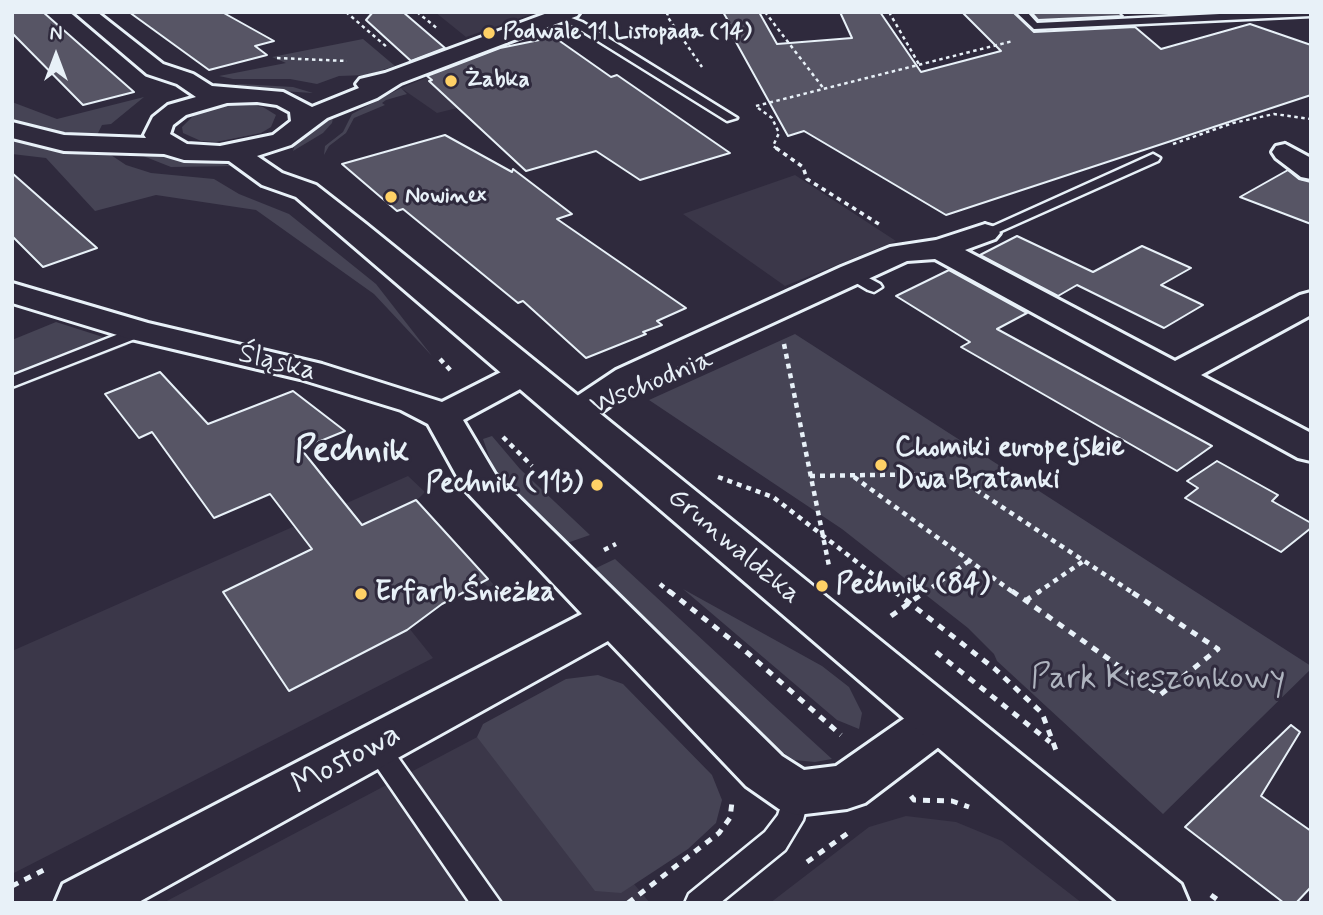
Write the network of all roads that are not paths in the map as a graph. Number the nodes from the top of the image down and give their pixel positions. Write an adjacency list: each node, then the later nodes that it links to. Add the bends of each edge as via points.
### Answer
1 (84, 12): 5 (street)
2 (1021, 12): 3 (lane, via 1034,26)
3 (1311, 13)
4 (564, 14): 7 (street); 8 (lane)
5 (155, 69): 6 (street, via 187,79 205,92); 9 (street, via 178,100)
6 (226, 96): 7 (street, via 257,95); 9 (street)
7 (298, 112): 11 (street)
8 (731, 118)
9 (169, 126): 10 (street, via 83,145); 13 (street, via 195,154)
10 (23, 132)
11 (282, 140): 13 (street); 16 (street, Grunwaldzka, via 278,153 298,173)
12 (1285, 152): 15 (street)
13 (234, 153): 16 (street, Grunwaldzka, via 272,179)
14 (1153, 158): 17 (lane, Wschodnia)
15 (1311, 171)
16 (306, 191): 22 (street, Grunwaldzka)
17 (985, 233): 18 (street, Wschodnia)
18 (940, 249): 23 (street); 26 (street, Wschodnia, via 926,263 863,280 648,391)
19 (12, 293): 21 (street, Śląska)
20 (1311, 302): 23 (street)
21 (139, 331): 24 (lane); 25 (street, Śląska, via 310,371)
22 (525, 373): 25 (street); 26 (street, Grunwaldzka)
23 (1176, 375): 27 (street)
24 (12, 383)
25 (428, 409): 28 (street, via 466,453 478,481)
26 (575, 414): 29 (street, Grunwaldzka)
27 (1311, 449)
28 (611, 619): 30 (street, Mostowa); 31 (street, via 764,771)
29 (939, 720): 31 (street, via 847,787); 35 (street, Grunwaldzka)
30 (376, 746): 32 (street, Mostowa); 33 (lane)
31 (797, 793): 34 (lane, via 790,820 775,841)
32 (83, 903)
33 (487, 903)
34 (699, 903)
35 (1161, 903)

